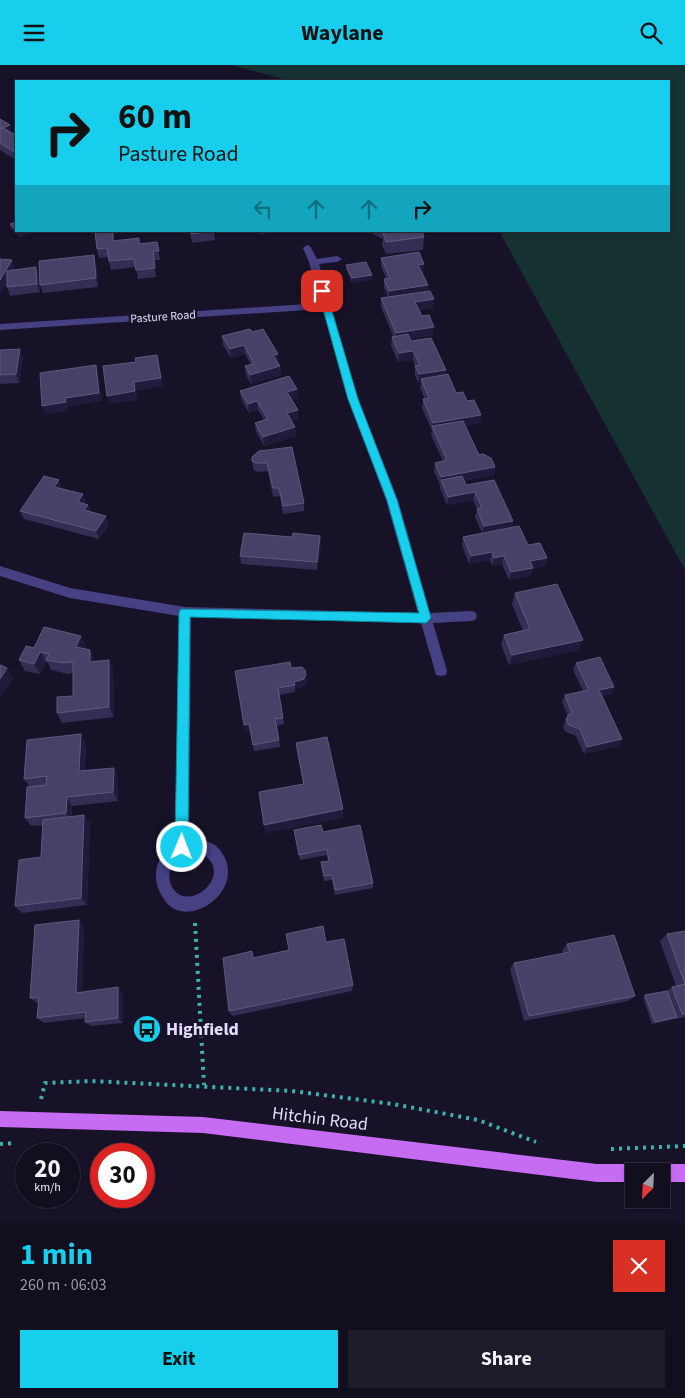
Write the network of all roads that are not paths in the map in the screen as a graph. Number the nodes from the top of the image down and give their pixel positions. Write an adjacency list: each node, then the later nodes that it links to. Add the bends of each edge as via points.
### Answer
1 (307, 248): 3 (street)
2 (337, 259): 3 (street)
3 (314, 262): 4 (street)
4 (326, 306): 5 (street, Pasture Road); 9 (street, via 353,399 392,500)
5 (0, 327)
6 (0, 571): 7 (street, via 70,593)
7 (185, 612): 9 (street); 11 (street)
8 (471, 616): 9 (street)
9 (426, 618): 10 (street)
10 (441, 671)
11 (182, 847): 11 (street, via 199,845 214,852 222,866 221,883 210,897 194,904 179,903 167,895 161,882 162,868 170,855)
12 (0, 1119): 13 (main road, Hitchin Road, via 203,1125 597,1173)
13 (625, 1173)
14 (670, 1173): 15 (main road)
15 (685, 1173)

